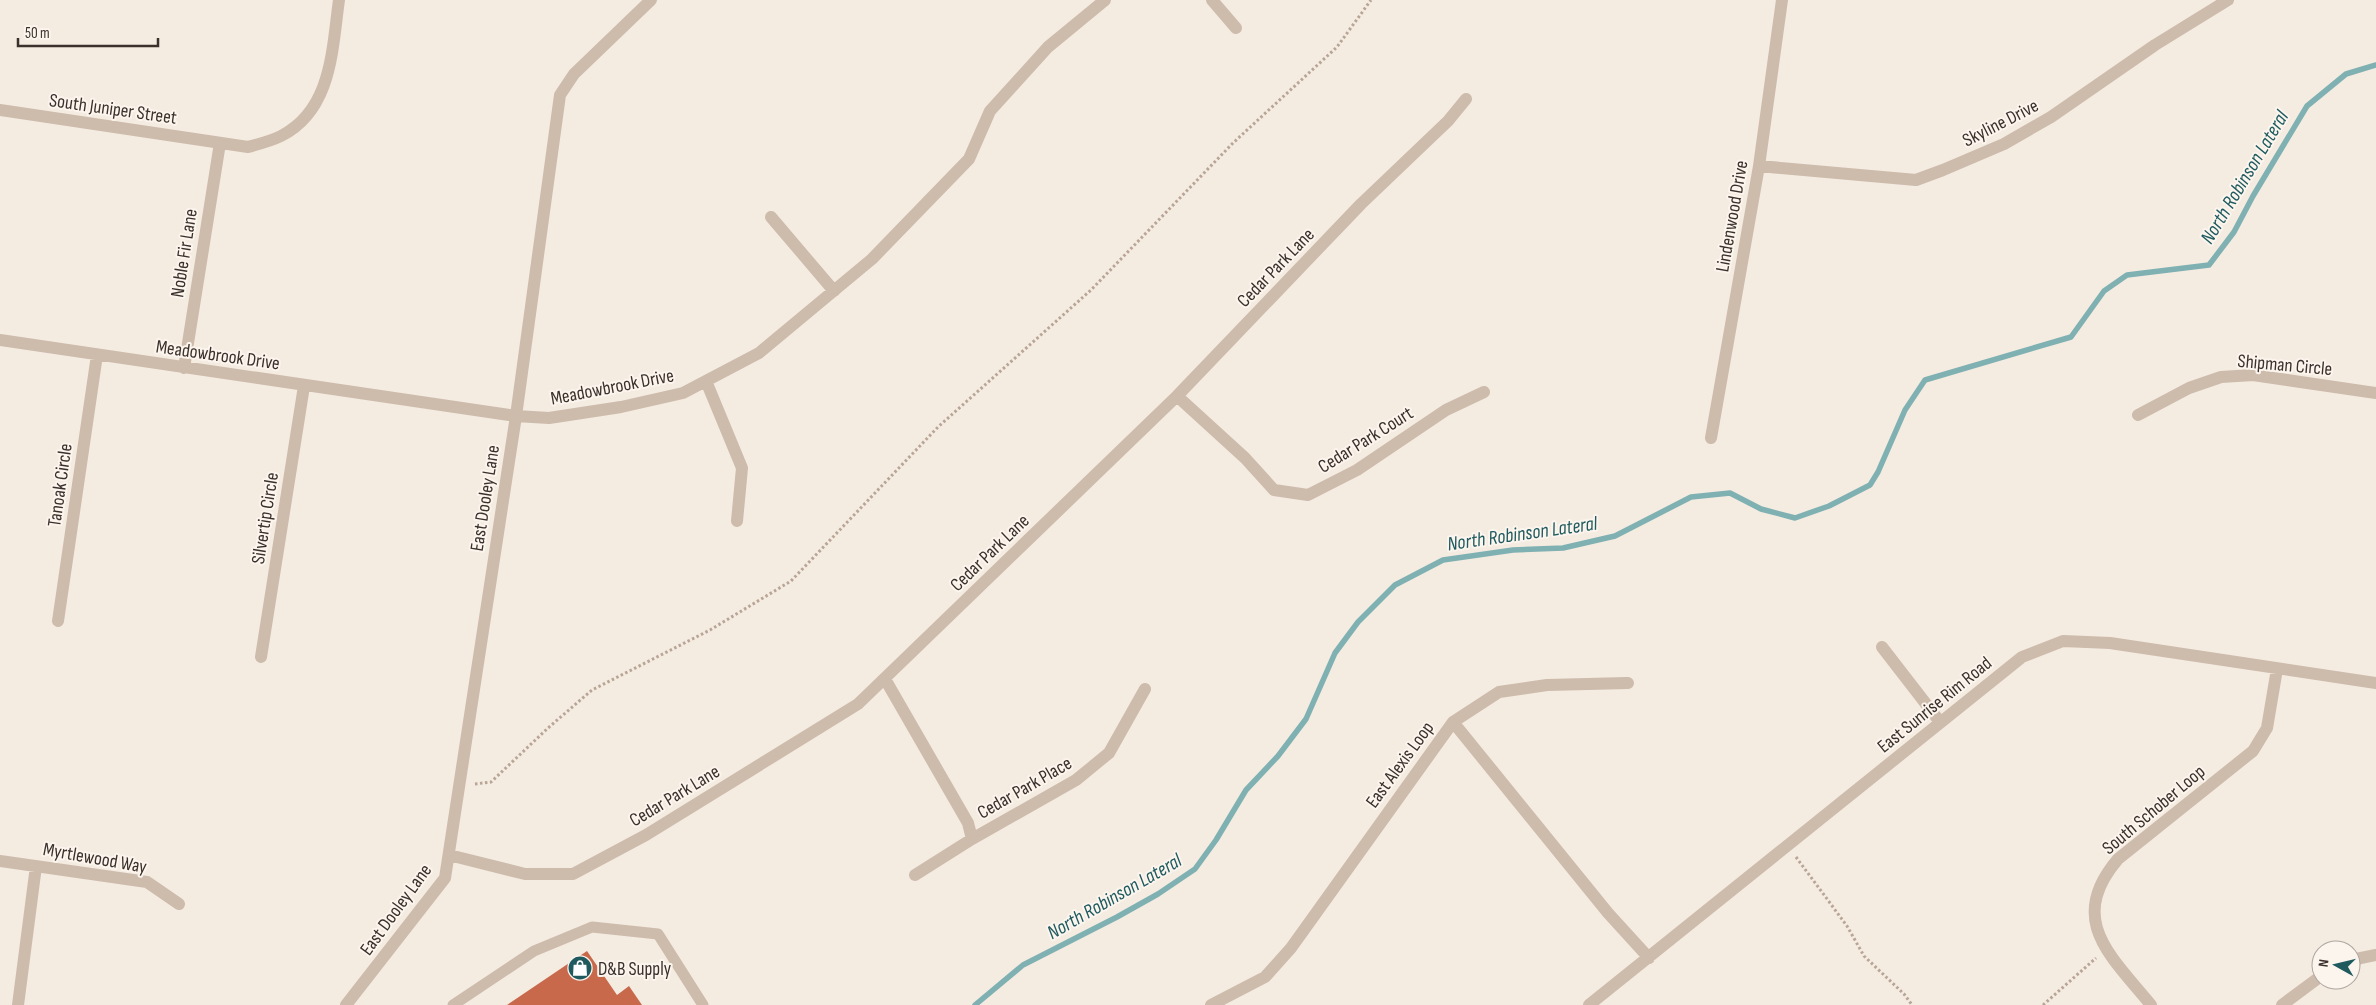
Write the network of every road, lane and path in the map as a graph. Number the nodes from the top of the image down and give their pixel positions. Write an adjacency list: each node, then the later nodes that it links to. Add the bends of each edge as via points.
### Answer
1 (339, 0): 11 (street, South Juniper Street, via 324,90 308,116 282,136 248,147)
2 (651, 0): 24 (street, East Dooley Lane, via 574,74 560,95)
3 (1105, 0): 14 (street, Meadowbrook Drive, via 1048,47 990,111 969,159 872,259)
4 (1212, 0): 8 (street)
5 (1371, 0): 37 (path, via 1337,48 1233,143 1091,290 938,428 791,581 710,630 592,690 491,782)
6 (1782, 0): 12 (street, Lindenwood Drive)
7 (2228, 0): 12 (street, Skyline Drive, via 2155,45 2051,117 2004,144 1934,174 1916,180)
8 (1236, 28)
9 (1466, 99): 22 (street, Cedar Park Lane)
10 (0, 110): 11 (street, South Juniper Street)
11 (220, 143): 17 (street, Noble Fir Lane)
12 (1759, 166): 25 (street, Lindenwood Drive)
13 (770, 217): 14 (street)
14 (834, 291): 18 (street, Meadowbrook Drive, via 759,353)
15 (0, 340): 16 (street, Meadowbrook Drive)
16 (97, 355): 17 (street, Meadowbrook Drive); 27 (street, Tanoak Circle)
17 (184, 368): 19 (street, Meadowbrook Drive)
18 (706, 381): 24 (street, Meadowbrook Drive, via 683,393 621,408 549,418); 26 (street, via 742,468)
19 (304, 386): 24 (street, Meadowbrook Drive); 29 (street, Silvertip Circle)
20 (1484, 392): 22 (street, Cedar Park Court, via 1446,410 1357,470 1308,495 1274,490 1245,458)
21 (2376, 393): 23 (street, Shipman Circle, via 2253,375 2221,377 2189,388)
22 (1177, 396): 31 (street, Cedar Park Lane)
23 (2138, 415)
24 (516, 416): 37 (street, East Dooley Lane)
25 (1711, 438)
26 (737, 521)
27 (58, 621)
28 (1882, 647): 36 (street)
29 (261, 657)
30 (2277, 669): 33 (street, East Sunrise Rim Road); 36 (street, East Sunrise Rim Road, via 2110,643 2063,641 2022,658); 45 (street, South Schober Loop, via 2267,728 2253,751 2118,859 2104,875 2095,897 2094,921)
31 (885, 679): 38 (street, Cedar Park Place, via 968,824); 40 (street, Cedar Park Lane, via 858,704 646,835 573,874 525,874)
32 (1628, 683): 35 (street, via 1547,685 1499,692)
33 (2376, 683)
34 (1145, 689): 38 (street, Cedar Park Place, via 1109,753 1076,780)
35 (1454, 722): 47 (street, East Alexis Loop, via 1608,913); 54 (street, East Alexis Loop, via 1291,948 1265,977)
36 (1940, 722): 39 (street, East Sunrise Rim Road)
37 (460, 786): 40 (street, East Dooley Lane)
38 (972, 839): 43 (street)
39 (1788, 845): 47 (street, East Sunrise Rim Road); 56 (path, via 1847,926 1864,956)
40 (449, 856): 51 (street, East Dooley Lane, via 446,878)
41 (0, 861): 42 (street, Myrtlewood Way)
42 (36, 866): 44 (street, Myrtlewood Way, via 147,882); 50 (street)
43 (915, 875)
44 (179, 904)
45 (2106, 950): 57 (path); 58 (street, South Schober Loop)
46 (2376, 955): 48 (street)
47 (1649, 958): 55 (street, East Sunrise Rim Road)
48 (2361, 958)
49 (2311, 983): 59 (street)
50 (18, 1005)
51 (346, 1005)
52 (454, 1005): 53 (lane, via 534,951 592,927 658,934)
53 (703, 1005)
54 (1211, 1005)
55 (1589, 1005)
56 (1912, 1005)
57 (2043, 1005)
58 (2151, 1005)
59 (2282, 1005)

